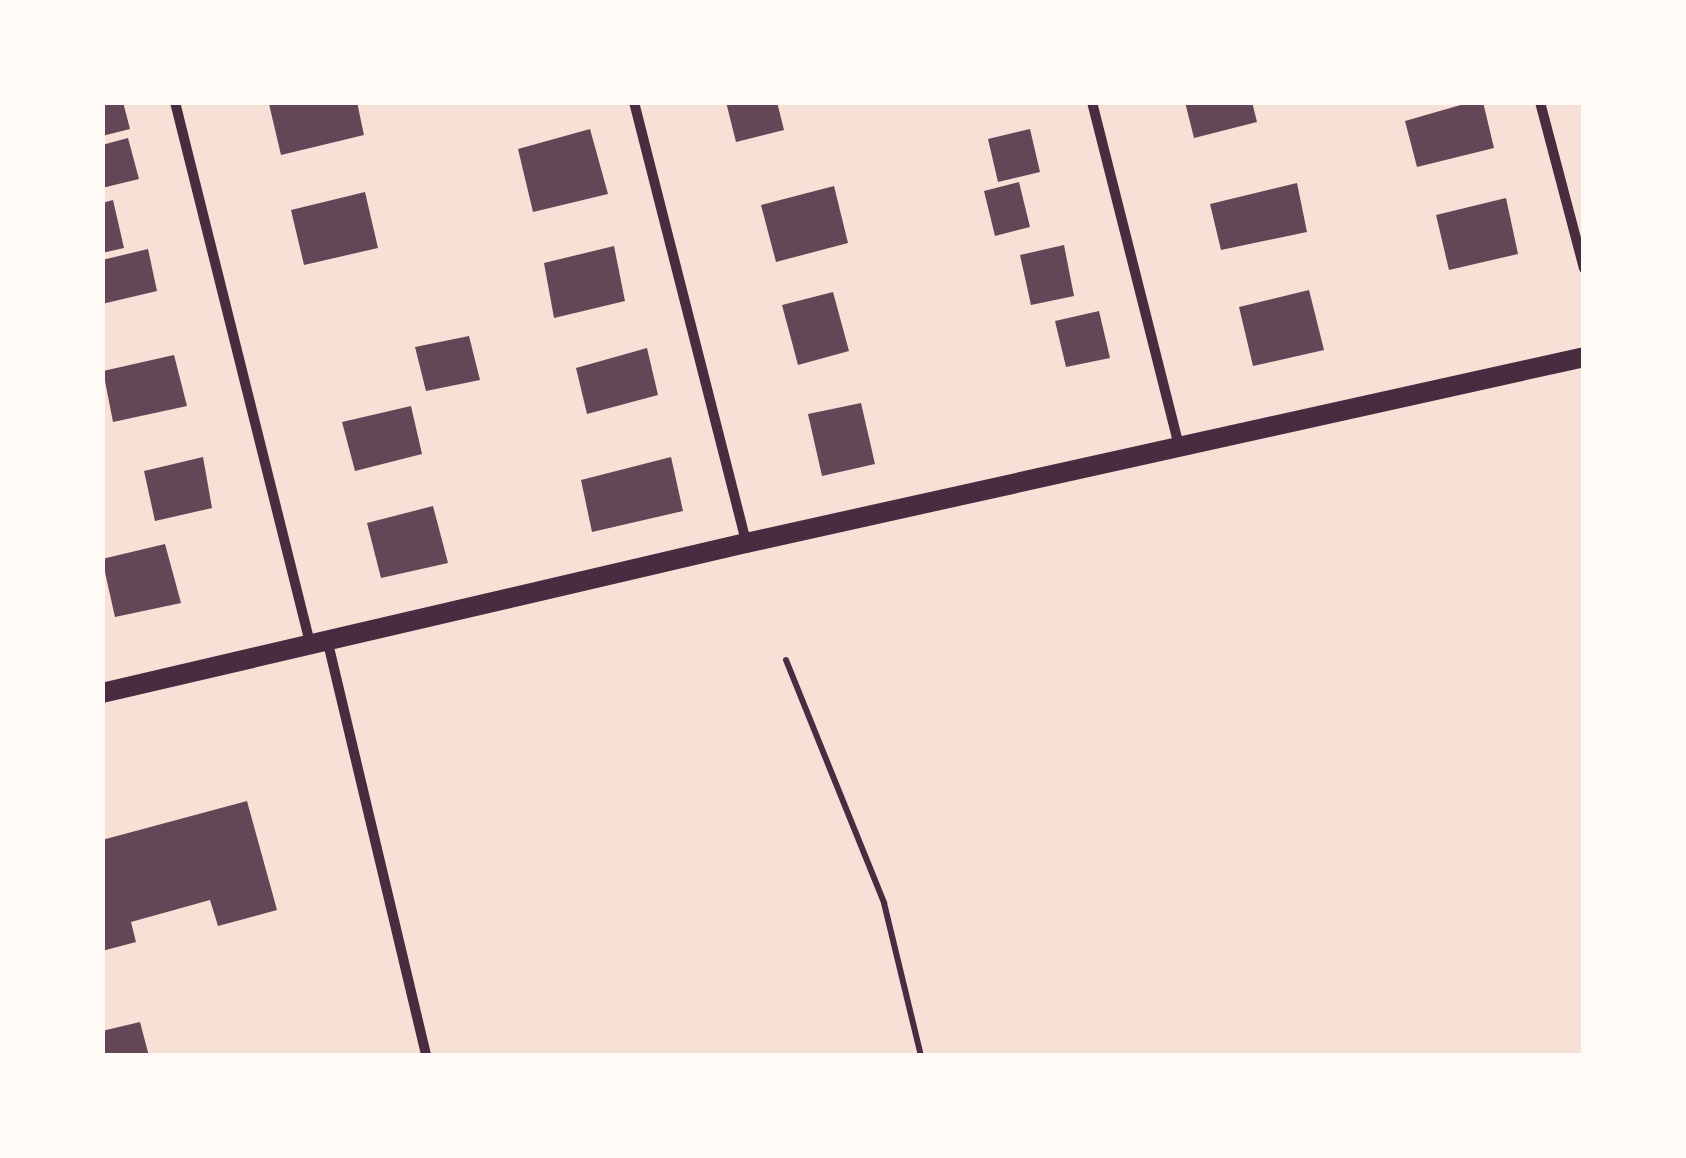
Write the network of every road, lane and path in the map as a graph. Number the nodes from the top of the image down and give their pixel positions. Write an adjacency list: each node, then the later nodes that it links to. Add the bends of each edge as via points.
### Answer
1 (176, 102): 9 (street)
2 (634, 102): 8 (street)
3 (1092, 102): 7 (street)
4 (1540, 102): 5 (street)
5 (1584, 268)
6 (1584, 357): 7 (main road)
7 (1180, 447): 8 (main road)
8 (746, 543): 9 (main road)
9 (319, 641): 11 (main road); 12 (street)
10 (786, 660): 13 (path, via 884,903)
11 (102, 693)
12 (426, 1056)
13 (921, 1056)

